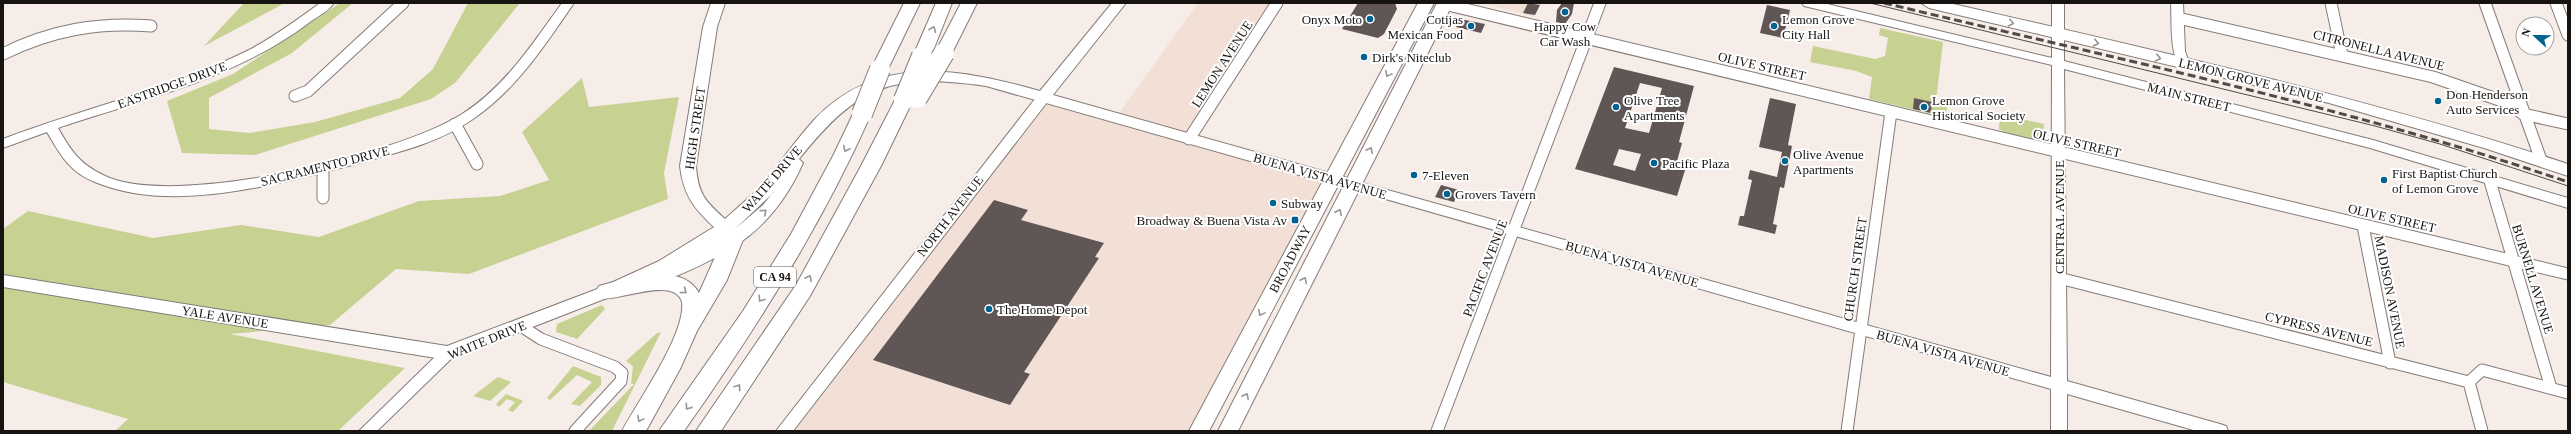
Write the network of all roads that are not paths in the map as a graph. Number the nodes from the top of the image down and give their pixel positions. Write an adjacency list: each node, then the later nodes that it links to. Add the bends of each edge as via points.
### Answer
1 (328, 3): 39 (street, EASTRIDGE DRIVE, via 283,36 230,65 175,87)
2 (403, 3): 32 (street, via 308,91)
3 (568, 3): 37 (street, SACRAMENTO DRIVE, via 506,86 483,106)
4 (718, 3): 55 (main road, HIGH STREET, via 710,27 688,166 690,190 696,201)
5 (898, 3): 31 (highway)
6 (912, 3): 31 (highway, CA 94)
7 (944, 3): 34 (highway, CA 94, one-way to 7, bridge, via 922,56)
8 (969, 3): 34 (highway, bridge, via 944,53)
9 (1119, 3): 33 (main road, NORTH AVENUE)
10 (1278, 3): 40 (street, LEMON AVENUE)
11 (1426, 3): 49 (main road, BROADWAY, one-way to 49)
12 (1443, 3): 26 (street, OLIVE STREET); 50 (main road, BROADWAY, one-way to 12)
13 (1600, 3): 26 (street, PACIFIC AVENUE)
14 (1808, 3): 30 (street, MAIN STREET, via 1976,42)
15 (1929, 3): 24 (main road, LEMON GROVE AVENUE, one-way to 24)
16 (1977, 3): 24 (main road, LEMON GROVE AVENUE)
17 (2058, 3): 24 (street, CENTRAL AVENUE)
18 (2177, 3): 22 (street)
19 (2331, 3): 28 (street)
20 (2485, 3): 36 (street)
21 (2556, 3): 25 (street)
22 (2178, 18): 28 (street, CITRONELLA AVENUE); 29 (street)
23 (151, 26): 27 (street, via 117,22 71,29 26,43)
24 (2059, 28): 29 (main road, LEMON GROVE AVENUE); 30 (street, CENTRAL AVENUE)
25 (2568, 35)
26 (1587, 39): 35 (street, OLIVE STREET); 54 (street, PACIFIC AVENUE)
27 (3, 54)
28 (2342, 55): 36 (street, CITRONELLA AVENUE, via 2434,77 2508,102)
29 (2181, 57): 43 (main road, LEMON GROVE AVENUE, via 2374,99)
30 (2060, 65): 42 (street, CENTRAL AVENUE); 48 (street, MAIN STREET, via 2373,144)
31 (880, 69): 74 (highway, CA 94, one-way to 74, bridge, via 862,114 821,198 781,269 724,357)
32 (295, 96)
33 (1043, 98): 40 (main road, BUENA VISTA AVENUE); 55 (main road, WAITE DRIVE, via 973,78 943,75 908,76 890,80 847,100 831,112); 76 (street, NORTH AVENUE)
34 (910, 99): 75 (highway, CA 94, one-way to 34, via 803,290 892,125)
35 (1891, 112): 42 (street, OLIVE STREET); 62 (street, CHURCH STREET)
36 (2523, 114): 38 (street, CITRONELLA AVENUE); 43 (street)
37 (455, 124): 45 (street); 46 (street, SACRAMENTO DRIVE, via 394,148)
38 (2568, 124)
39 (50, 126): 41 (street, EASTRIDGE DRIVE); 46 (street, SACRAMENTO DRIVE, via 55,143 81,170 121,185 147,190 224,189)
40 (1189, 139): 49 (main road, BUENA VISTA AVENUE)
41 (3, 144)
42 (2059, 153): 53 (street, OLIVE STREET); 58 (street, CENTRAL AVENUE)
43 (2538, 154): 44 (main road, LEMON GROVE AVENUE); 47 (main road, LEMON GROVE AVENUE)
44 (2568, 159)
45 (477, 164)
46 (323, 168): 51 (street)
47 (2568, 170)
48 (2489, 178): 52 (street, MAIN STREET); 56 (street, BURNELL AVENUE)
49 (1332, 179): 50 (main road, BUENA VISTA AVENUE); 70 (main road, BROADWAY, one-way to 70)
50 (1352, 185): 54 (street, BUENA VISTA AVENUE); 77 (main road, BROADWAY, one-way to 50)
51 (323, 198)
52 (2568, 203)
53 (2363, 226): 56 (street, OLIVE STREET); 65 (street, MADISON AVENUE)
54 (1514, 231): 62 (street, BUENA VISTA AVENUE); 78 (street, PACIFIC AVENUE)
55 (730, 233): 60 (main road, WAITE DRIVE, via 686,266); 63 (highway, via 718,280)
56 (2512, 261): 57 (street, OLIVE STREET); 68 (street, BURNELL AVENUE)
57 (2568, 274)
58 (2059, 278): 65 (street, CYPRESS AVENUE); 67 (street, CENTRAL AVENUE)
59 (3, 281): 64 (main road, YALE AVENUE)
60 (606, 292): 61 (main road, WAITE DRIVE); 63 (highway, one-way to 63, via 657,283 673,284 684,289 691,296 693,307 690,322)
61 (521, 326): 64 (main road, WAITE DRIVE); 72 (street, via 541,339 615,367 622,373 621,381)
62 (1861, 329): 67 (street, BUENA VISTA AVENUE); 79 (street, CHURCH STREET)
63 (677, 352): 73 (highway, one-way to 73)
64 (448, 354): 71 (street, WAITE DRIVE)
65 (2390, 363): 66 (street, CYPRESS AVENUE)
66 (2469, 382): 68 (street, via 2482,370); 82 (street)
67 (2059, 386): 80 (street, CENTRAL AVENUE); 81 (street, BUENA VISTA AVENUE)
68 (2551, 388): 69 (street)
69 (2568, 393)
70 (1202, 430)
71 (367, 431)
72 (575, 431)
73 (634, 431)
74 (671, 431)
75 (708, 431)
76 (784, 431)
77 (1228, 431)
78 (1437, 431)
79 (1847, 431)
80 (2059, 431)
81 (2220, 431)
82 (2482, 431)

